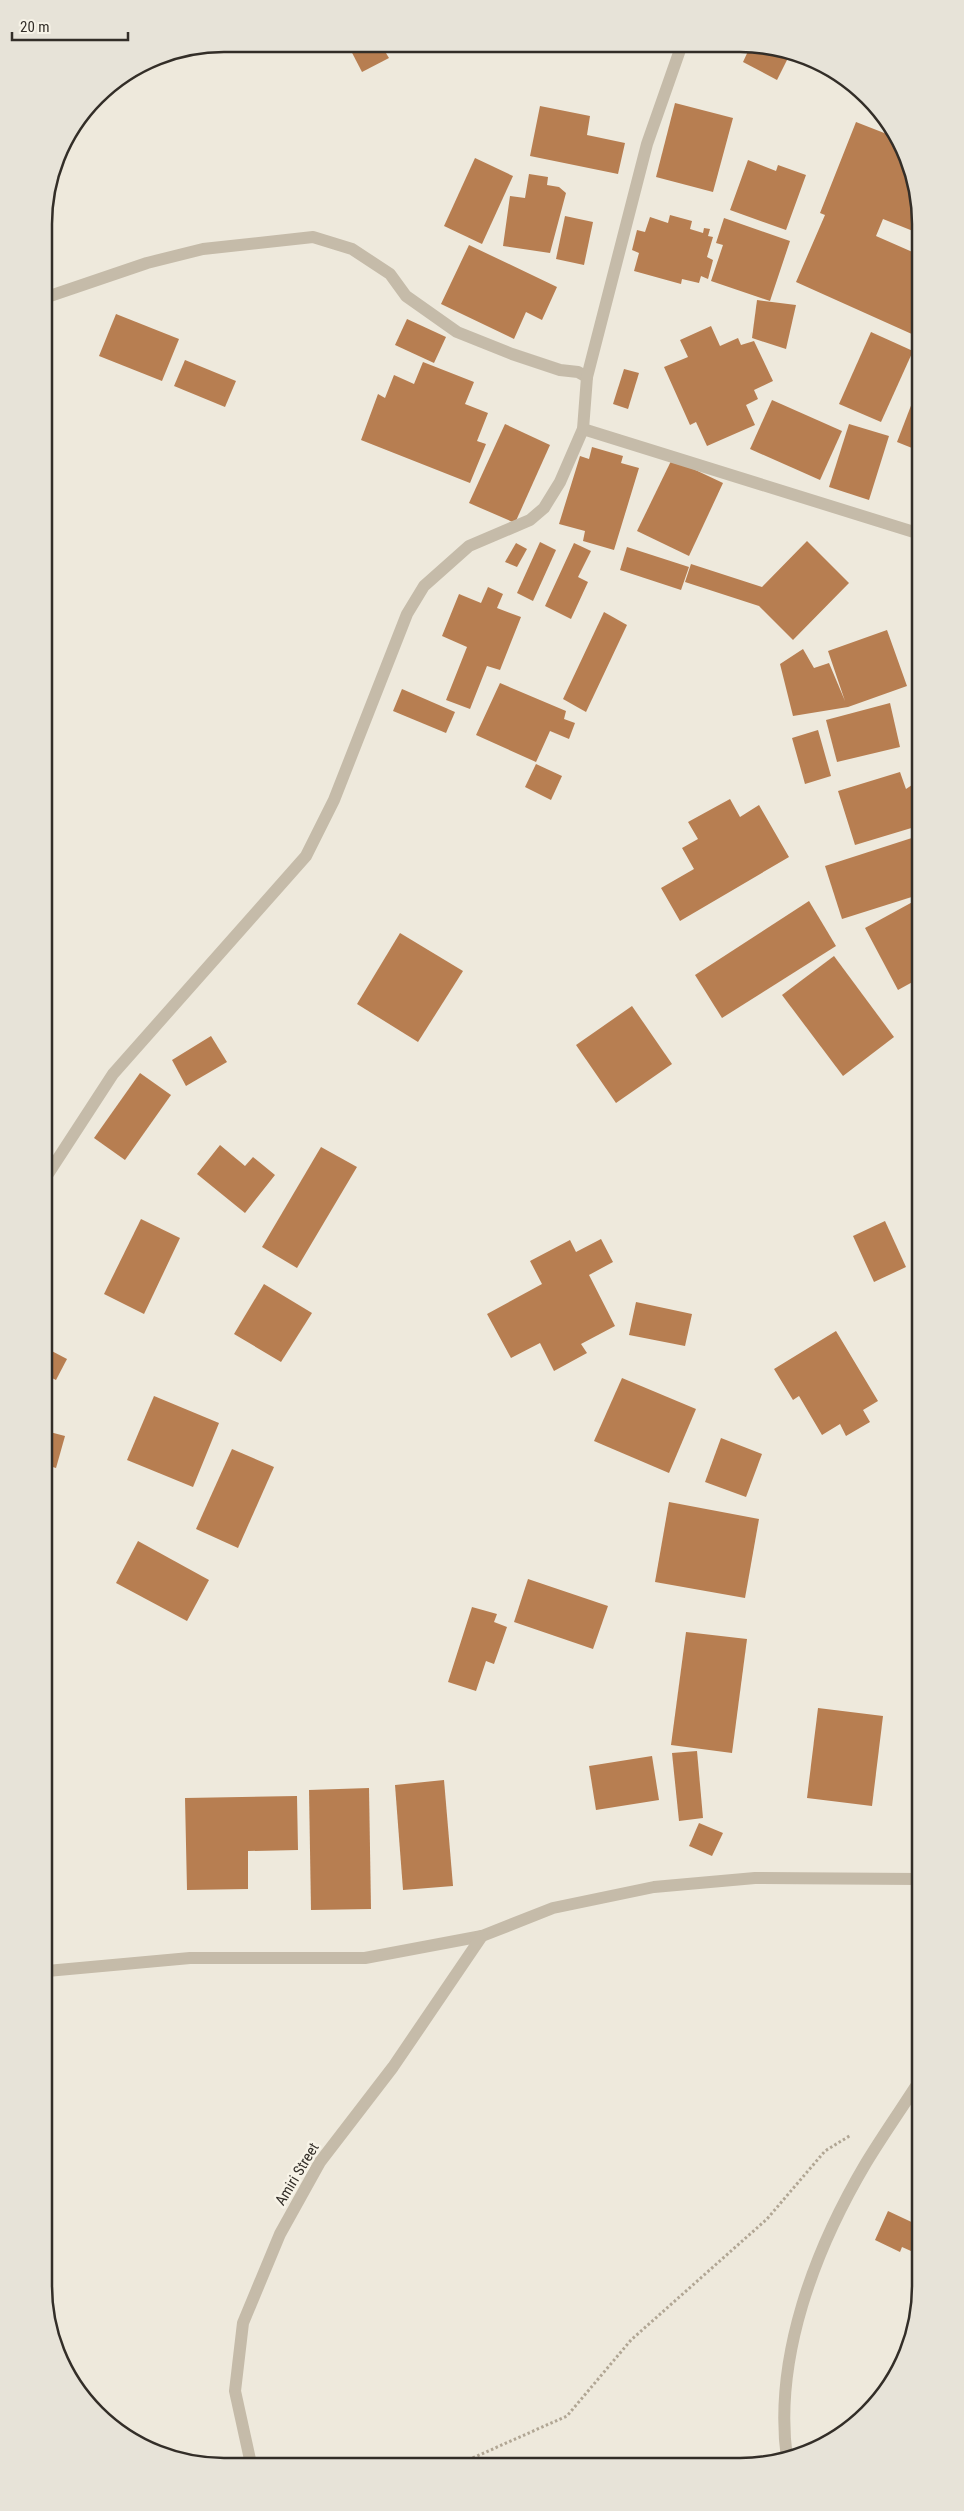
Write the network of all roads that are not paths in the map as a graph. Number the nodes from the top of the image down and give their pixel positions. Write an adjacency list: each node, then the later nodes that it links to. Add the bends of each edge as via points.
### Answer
1 (679, 52): 3 (street, via 647,144)
2 (53, 295): 3 (street, via 147,263 203,250 313,237 352,249 390,274 406,296 457,332 512,354)
3 (587, 377): 4 (street)
4 (583, 429): 5 (street); 6 (street, via 560,482 544,508 530,520 469,546 424,586 407,614 334,800 306,856 113,1074)
5 (912, 531)
6 (53, 1167)
7 (911, 1879): 8 (street, via 755,1878 654,1887 553,1908)
8 (482, 1936): 9 (street, via 365,1958 190,1958); 12 (street, Amiri Street, via 393,2067 320,2162 280,2234 243,2323 235,2391)
9 (52, 1971)
10 (911, 2094): 11 (street, via 866,2164 820,2254 792,2341 783,2430)
11 (786, 2452)
12 (250, 2458)

